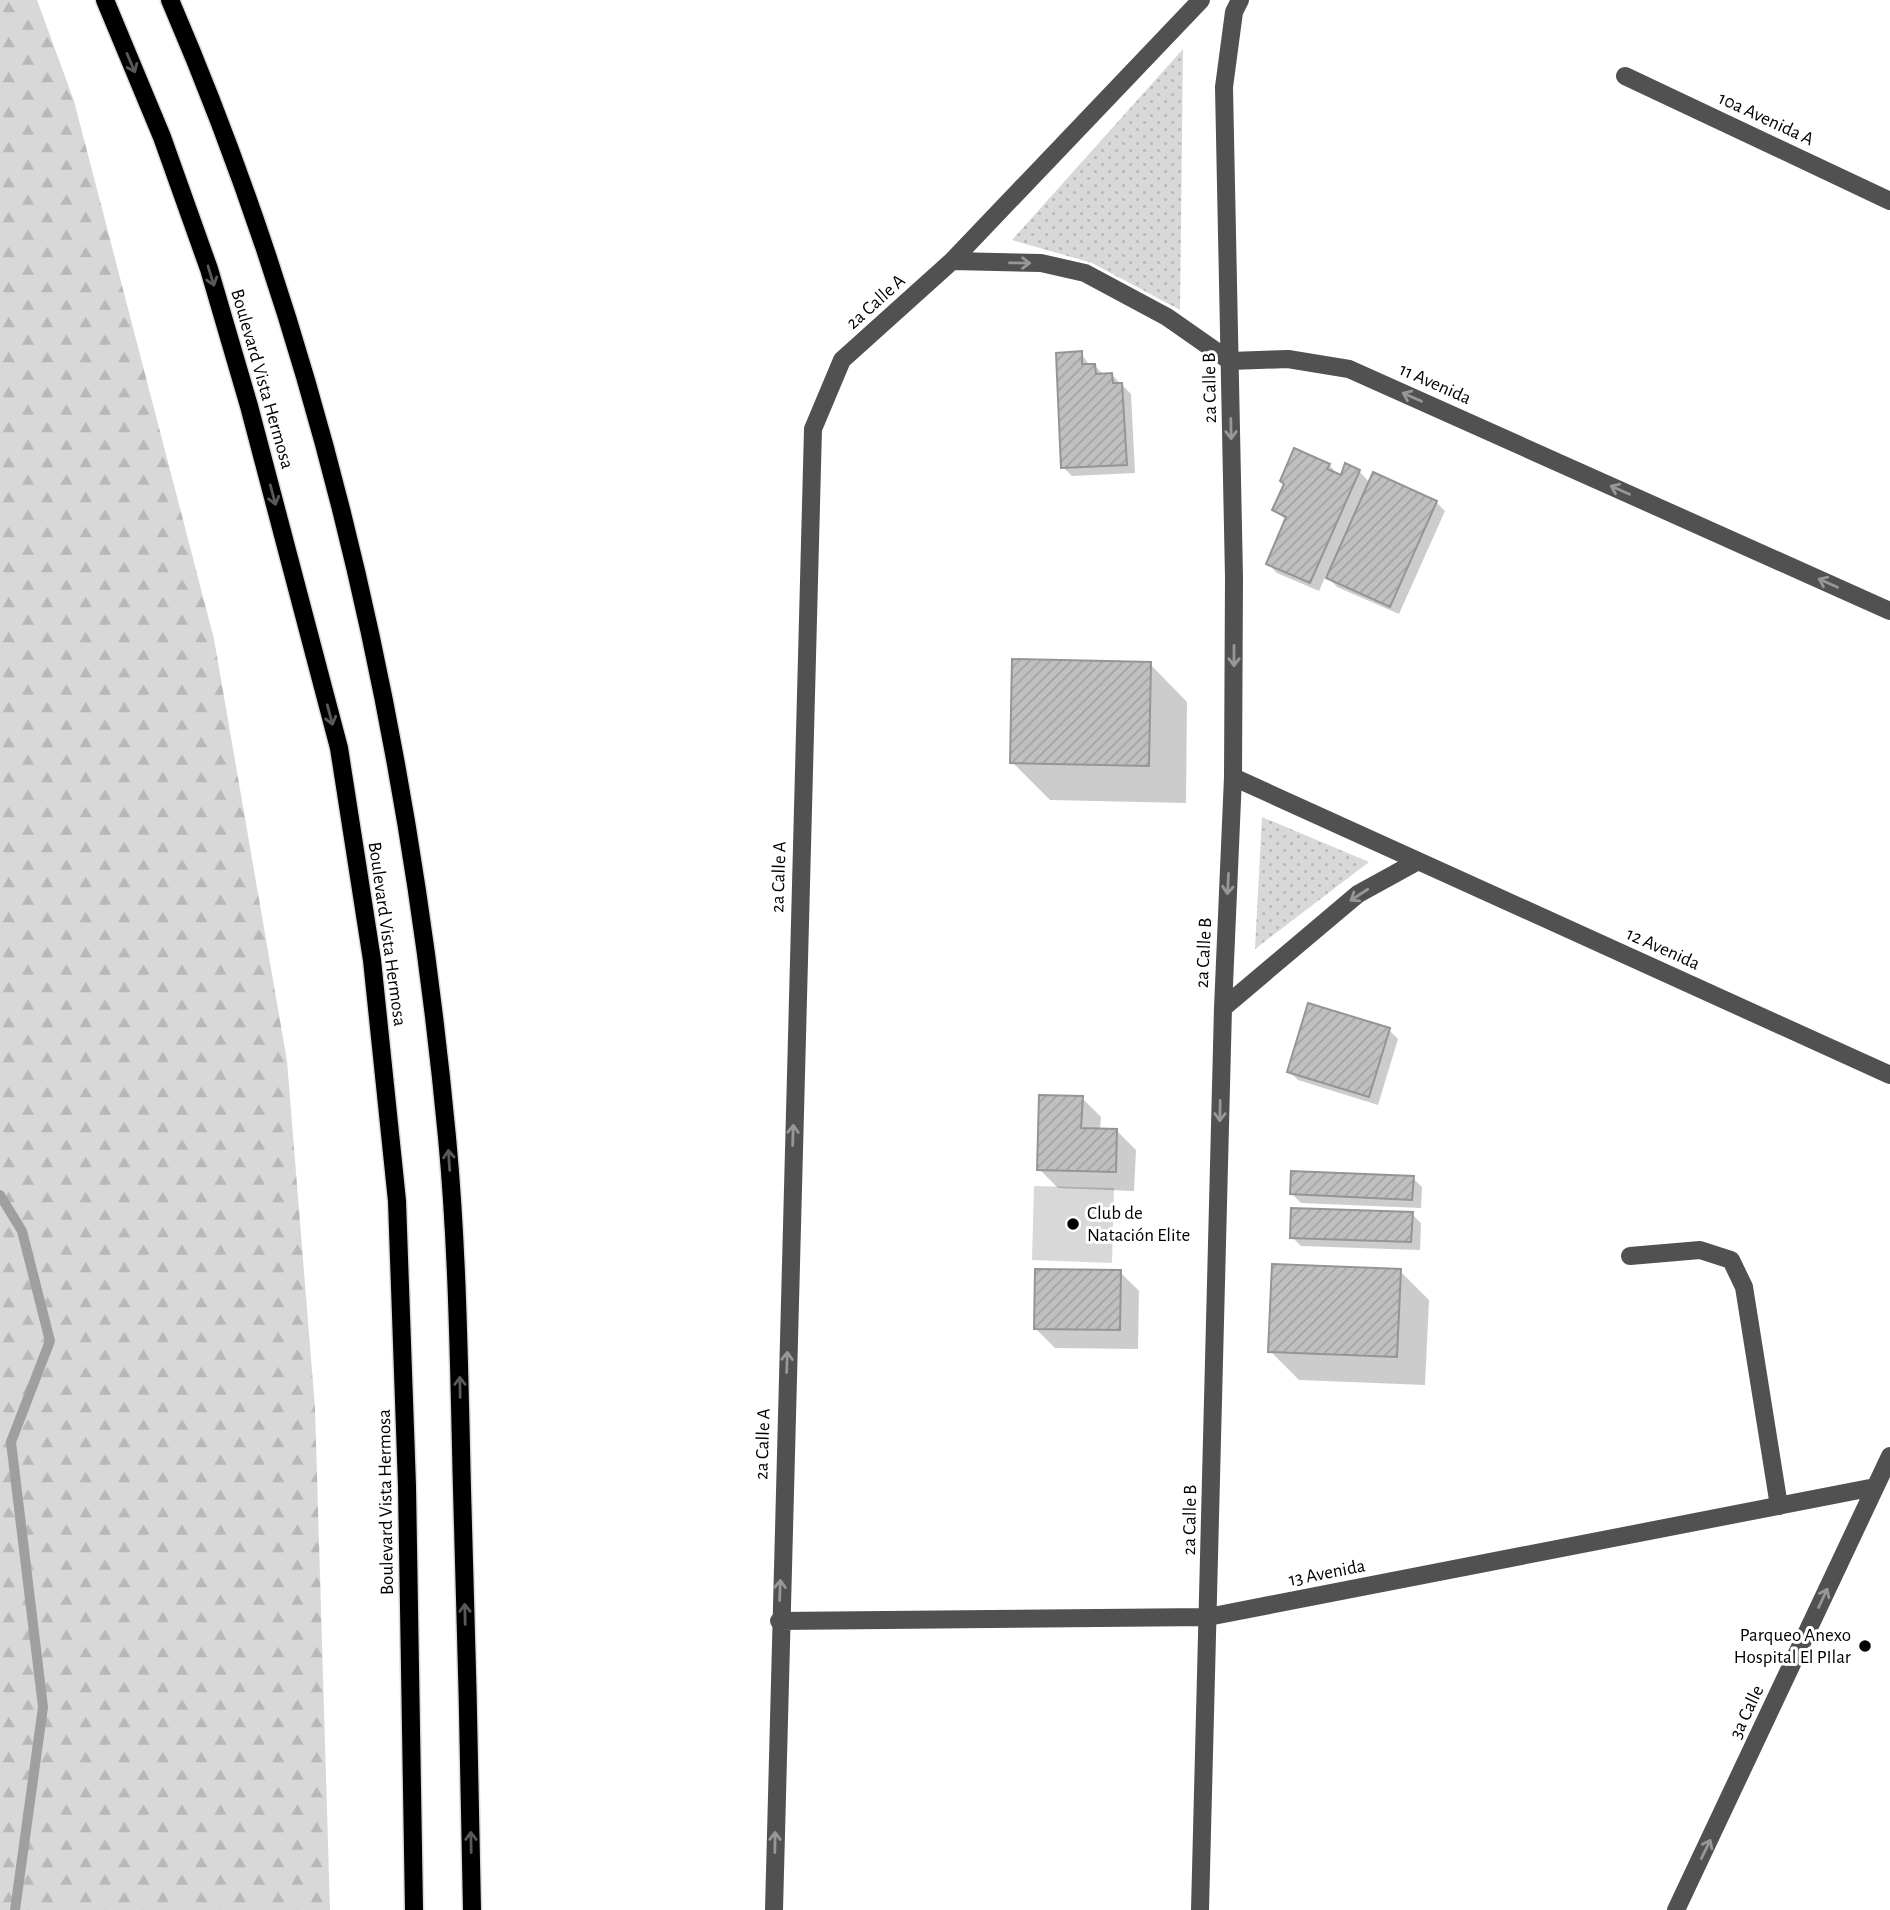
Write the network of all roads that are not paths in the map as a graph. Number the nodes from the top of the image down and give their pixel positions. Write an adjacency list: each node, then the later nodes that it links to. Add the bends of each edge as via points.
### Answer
1 (105, 0): 20 (main road, Boulevard Vista Hermosa, one-way to 20, via 162,137 209,269 339,748 372,960 397,1201)
2 (170, 0): 21 (main road, Boulevard Vista Hermosa, one-way to 2, via 456,1265 433,1014 402,793 382,683 312,399 261,237 204,78)
3 (1200, 0): 7 (street, 2a Calle A)
4 (1240, 0): 8 (street, 2a Calle B, via 1234,12 1224,87)
5 (1625, 76): 6 (street, 10a Avenida A)
6 (1890, 201)
7 (952, 261): 8 (street, one-way to 8, via 1041,263 1085,273 1167,317); 19 (street, 2a Calle A, one-way to 7, via 813,429 842,360)
8 (1230, 360): 9 (street, 11 Avenida, one-way to 8, via 1349,369 1288,359); 10 (street, 2a Calle B, one-way to 10)
9 (1890, 611)
10 (1233, 777): 11 (street, 12 Avenida); 12 (street, 2a Calle B, one-way to 12)
11 (1418, 861): 12 (street, one-way to 12, via 1358,894); 13 (street, 12 Avenida)
12 (1223, 1008): 18 (street, 2a Calle B, one-way to 18)
13 (1890, 1075)
14 (1630, 1256): 17 (street, via 1700,1250 1731,1260 1744,1287)
15 (1890, 1456): 16 (street, 3a Calle)
16 (1875, 1487): 17 (street, 13 Avenida); 24 (street, 3a Calle, one-way to 16)
17 (1779, 1506): 18 (street, 13 Avenida)
18 (1208, 1617): 19 (street, 13 Avenida); 23 (street, 2a Calle B)
19 (779, 1621): 22 (street, 2a Calle A, one-way to 19)
20 (414, 1910)
21 (472, 1910)
22 (774, 1910)
23 (1200, 1910)
24 (1676, 1910)

